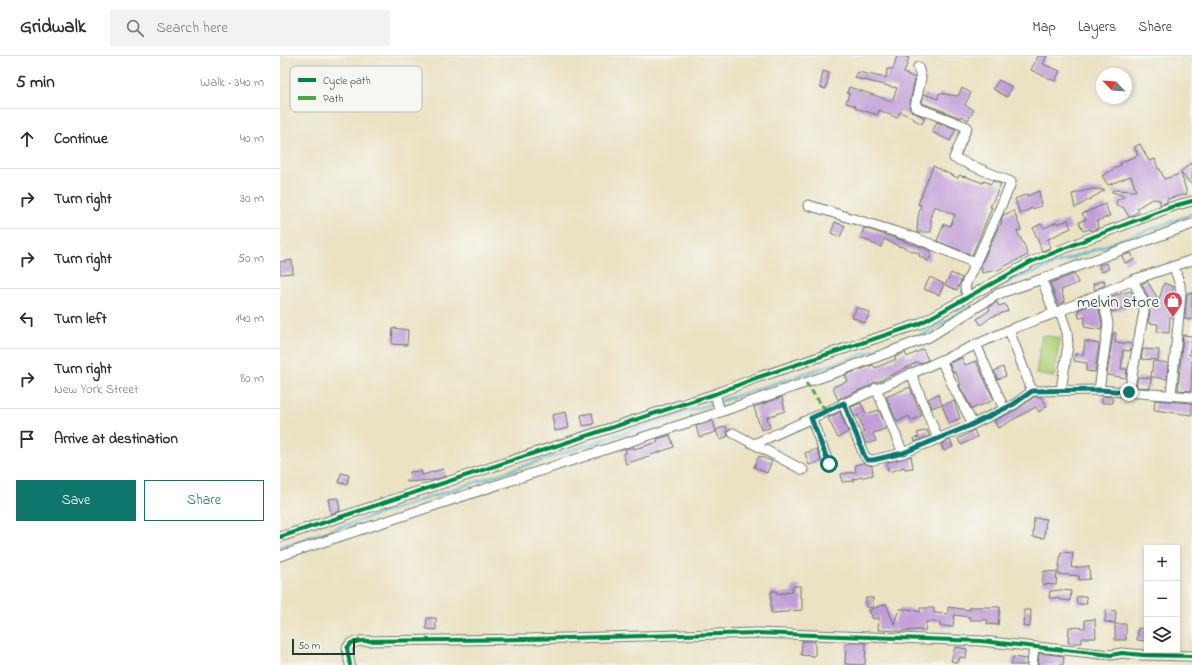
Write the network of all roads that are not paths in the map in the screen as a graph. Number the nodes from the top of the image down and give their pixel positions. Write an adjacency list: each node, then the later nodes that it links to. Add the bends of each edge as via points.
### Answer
1 (918, 67): 6 (street, via 921,78 915,107 967,127 954,158 1011,181)
2 (1192, 201): 11 (street, via 1031,262)
3 (808, 205): 6 (street, via 916,238)
4 (1192, 224): 8 (street)
5 (1192, 260): 7 (street)
6 (975, 263): 11 (street, via 965,286)
7 (1174, 267): 9 (street); 23 (street, via 1181,294)
8 (1042, 279): 12 (street); 27 (street, via 998,294 916,343)
9 (1133, 280): 10 (street); 21 (street, via 1143,301 1144,310)
10 (1101, 293): 12 (street); 19 (street, via 1108,325)
11 (967, 297): 22 (street, via 919,324)
12 (1057, 312): 13 (street); 18 (street, via 1067,332 1068,345)
13 (1009, 330): 14 (street); 20 (street)
14 (976, 344): 15 (street); 26 (street)
15 (941, 360): 16 (street); 29 (street)
16 (911, 373): 17 (street); 31 (street)
17 (876, 388): 25 (street); 33 (street)
18 (1061, 390): 19 (street); 20 (street)
19 (1100, 390): 21 (street)
20 (1032, 391): 26 (street)
21 (1129, 392): 23 (street)
22 (715, 394): 27 (street); 36 (street)
23 (1171, 395): 24 (street)
24 (1192, 397)
25 (844, 403): 28 (street); 33 (street, via 867,460)
26 (1004, 409): 29 (street)
27 (720, 412): 37 (street)
28 (811, 418): 32 (street); 34 (street)
29 (973, 424): 31 (street)
30 (733, 433): 32 (street)
31 (938, 439): 33 (street)
32 (754, 444): 35 (street)
33 (903, 453)
34 (829, 464)
35 (803, 470)
36 (280, 537)
37 (280, 556)
38 (1034, 646): 39 (street); 42 (street, via 981,641 757,633 360,641 351,643 347,648); 43 (street)
39 (1111, 655): 40 (street); 44 (street)
40 (1143, 655): 41 (street); 45 (street)
41 (1192, 656)
42 (350, 665)
43 (1032, 665)
44 (1110, 665)
45 (1143, 665)

